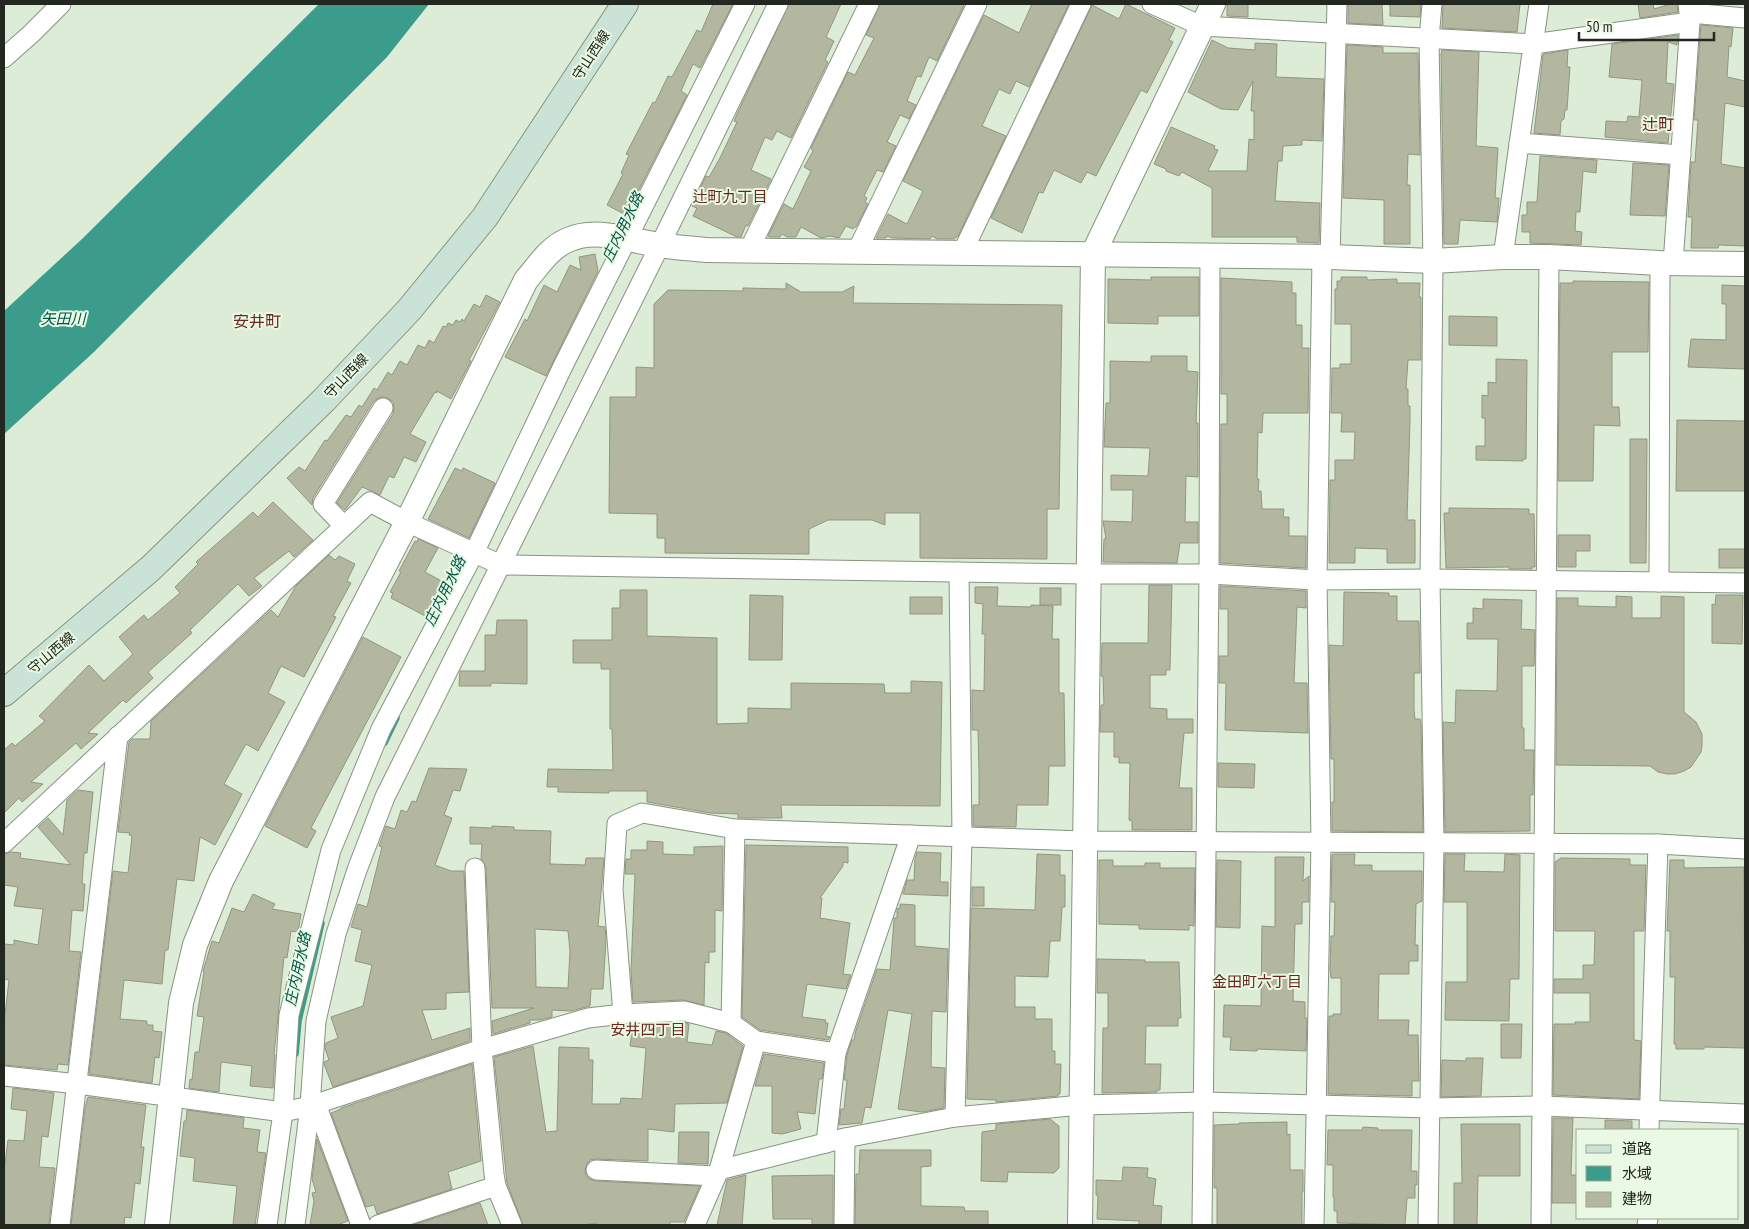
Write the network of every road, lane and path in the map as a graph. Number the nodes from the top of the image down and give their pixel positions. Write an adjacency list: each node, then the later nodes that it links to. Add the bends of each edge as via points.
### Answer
1 (61, 4): 20 (street)
2 (625, 4): 50 (main road, 守山西線, via 485,217 409,310 324,400 151,568)
3 (746, 4): 19 (street)
4 (778, 4): 21 (street)
5 (869, 4): 26 (street)
6 (977, 4): 27 (street)
7 (1081, 4): 28 (street)
8 (1152, 4): 15 (street)
9 (1213, 4): 15 (street)
10 (1337, 4): 16 (street)
11 (1432, 4): 17 (street)
12 (1539, 4): 18 (street)
13 (1690, 13): 14 (street); 18 (street); 23 (street)
14 (1745, 18)
15 (1202, 26): 16 (street); 29 (street)
16 (1336, 32): 17 (street); 31 (street)
17 (1429, 38): 18 (street); 34 (street)
18 (1533, 44): 22 (street)
19 (724, 45): 21 (street); 24 (street)
20 (4, 58)
21 (751, 59): 25 (street)
22 (1519, 143): 23 (street); 32 (street)
23 (1681, 155): 35 (street)
24 (628, 239): 25 (street); 38 (street, via 586,234 567,240 550,252 526,280); 40 (street)
25 (660, 246): 26 (street); 41 (street)
26 (749, 250): 27 (street)
27 (857, 251): 28 (street)
28 (962, 253): 29 (street)
29 (1093, 254): 30 (street); 43 (street)
30 (1210, 256): 31 (street); 44 (street)
31 (1326, 257): 34 (street); 46 (street)
32 (1503, 257): 33 (street); 34 (street)
33 (1549, 257): 35 (street); 47 (street)
34 (1433, 261): 45 (street)
35 (1667, 264): 36 (street); 48 (street)
36 (1745, 264)
37 (383, 408): 39 (street, via 322,504)
38 (407, 522): 39 (street, via 370,502); 40 (street); 71 (street, via 221,881 195,945 181,1003)
39 (344, 526): 51 (street)
40 (474, 553): 41 (street); 79 (street, via 381,729 331,850 289,1015)
41 (501, 565): 42 (street); 74 (street, via 385,797 357,870 336,934 316,1021)
42 (959, 572): 43 (street); 54 (street)
43 (1088, 574): 44 (street); 55 (street)
44 (1209, 574): 46 (street); 56 (street)
45 (1430, 579): 46 (street); 47 (street); 59 (street)
46 (1317, 580): 57 (street)
47 (1546, 581): 48 (street); 60 (street)
48 (1659, 582): 49 (street)
49 (1745, 583)
50 (4, 693)
51 (118, 736): 58 (street); 70 (street)
52 (735, 829): 53 (street); 64 (street, via 642,813 618,824 613,889); 65 (street)
53 (911, 835): 54 (street); 68 (street)
54 (962, 837): 55 (street); 81 (street)
55 (1085, 841): 56 (street); 75 (street)
56 (1206, 842): 57 (street); 72 (street)
57 (1321, 842): 59 (street); 73 (street)
58 (4, 843)
59 (1434, 843): 60 (street); 77 (street)
60 (1544, 844): 61 (street); 76 (street)
61 (1658, 844): 62 (street); 78 (street)
62 (1745, 849)
63 (475, 868): 67 (street)
64 (623, 1014): 65 (street, via 684,1011); 67 (street, via 588,1018)
65 (731, 1023): 66 (street)
66 (756, 1041): 68 (street); 86 (street)
67 (482, 1049): 74 (street); 87 (street)
68 (836, 1054): 84 (street)
69 (4, 1076): 70 (street)
70 (78, 1084): 71 (street); 88 (street)
71 (171, 1097): 79 (street); 89 (street)
72 (1204, 1102): 73 (street); 75 (street); 98 (street)
73 (1315, 1104): 77 (street); 99 (street)
74 (313, 1105): 79 (street); 91 (street); 92 (street)
75 (1081, 1105): 81 (street); 97 (street)
76 (1542, 1106): 77 (street); 78 (street); 101 (street)
77 (1430, 1108): 100 (street)
78 (1649, 1111): 80 (street); 82 (street)
79 (283, 1112): 90 (street)
80 (1745, 1114)
81 (955, 1118): 83 (street)
82 (1649, 1129)
83 (845, 1138): 84 (street); 96 (street)
84 (826, 1143): 86 (street)
85 (596, 1170): 86 (street)
86 (717, 1173): 95 (street)
87 (496, 1186): 93 (street); 94 (street)
88 (60, 1225)
89 (157, 1225)
90 (267, 1225)
91 (295, 1225)
92 (362, 1225)
93 (378, 1225)
94 (512, 1225)
95 (695, 1225)
96 (844, 1225)
97 (1080, 1225)
98 (1202, 1225)
99 (1314, 1225)
100 (1428, 1225)
101 (1541, 1225)

